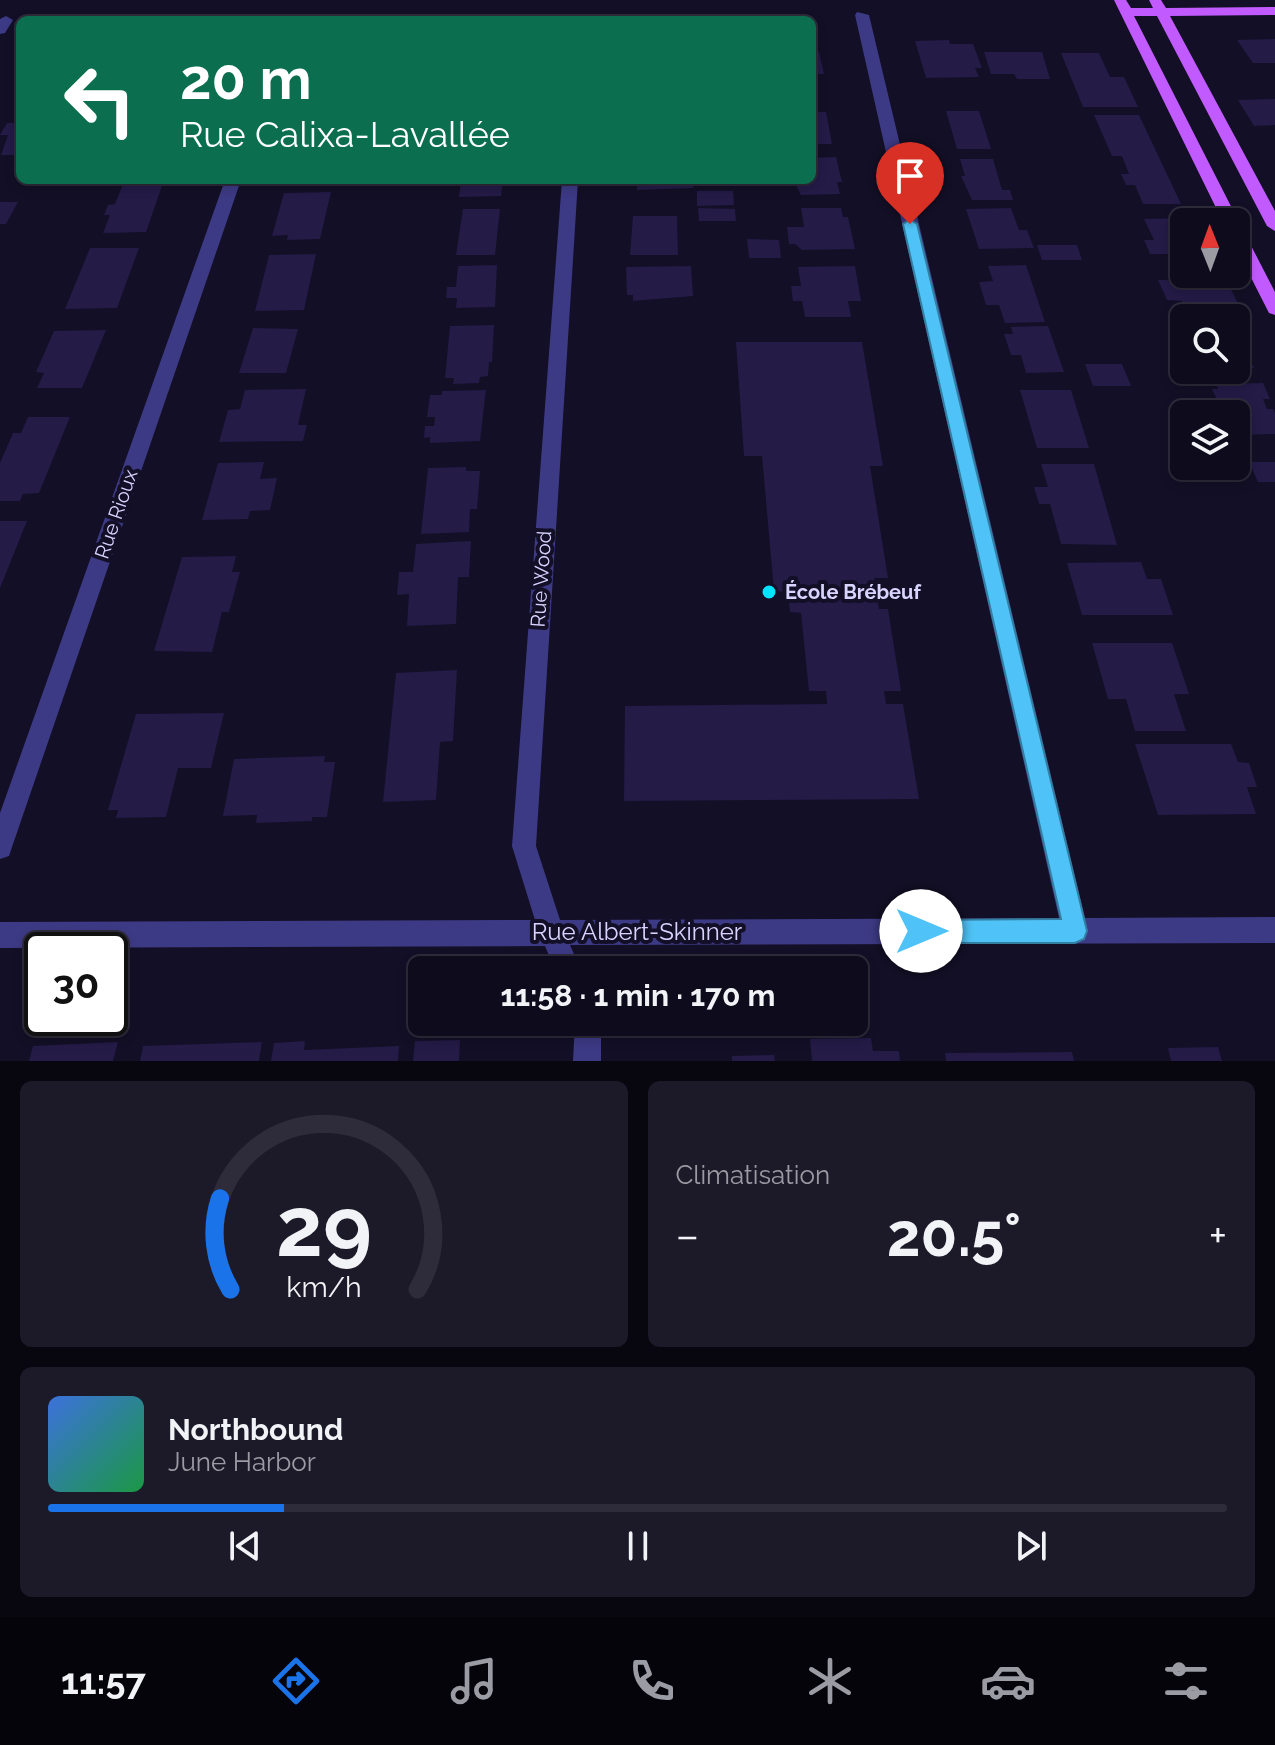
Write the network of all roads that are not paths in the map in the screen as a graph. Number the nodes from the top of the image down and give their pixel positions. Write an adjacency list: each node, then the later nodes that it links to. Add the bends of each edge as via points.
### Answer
1 (1123, 6): 2 (main road); 7 (main road)
2 (1158, 6): 3 (main road); 8 (main road)
3 (1275, 11)
4 (862, 15): 13 (street)
5 (232, 184): 11 (street, Rue Rioux)
6 (570, 184): 14 (street, Rue Wood, via 524,846)
7 (1224, 208)
8 (1275, 226)
9 (1250, 260): 10 (main road)
10 (1275, 309)
11 (0, 847)
12 (1275, 930): 13 (street, Rue Albert-Skinner)
13 (1075, 931): 14 (street, Rue Albert-Skinner)
14 (552, 933): 15 (street, Rue Albert-Skinner); 16 (street, Rue Wood)
15 (0, 935)
16 (562, 956)
17 (588, 1036): 18 (street)
18 (587, 1061)

